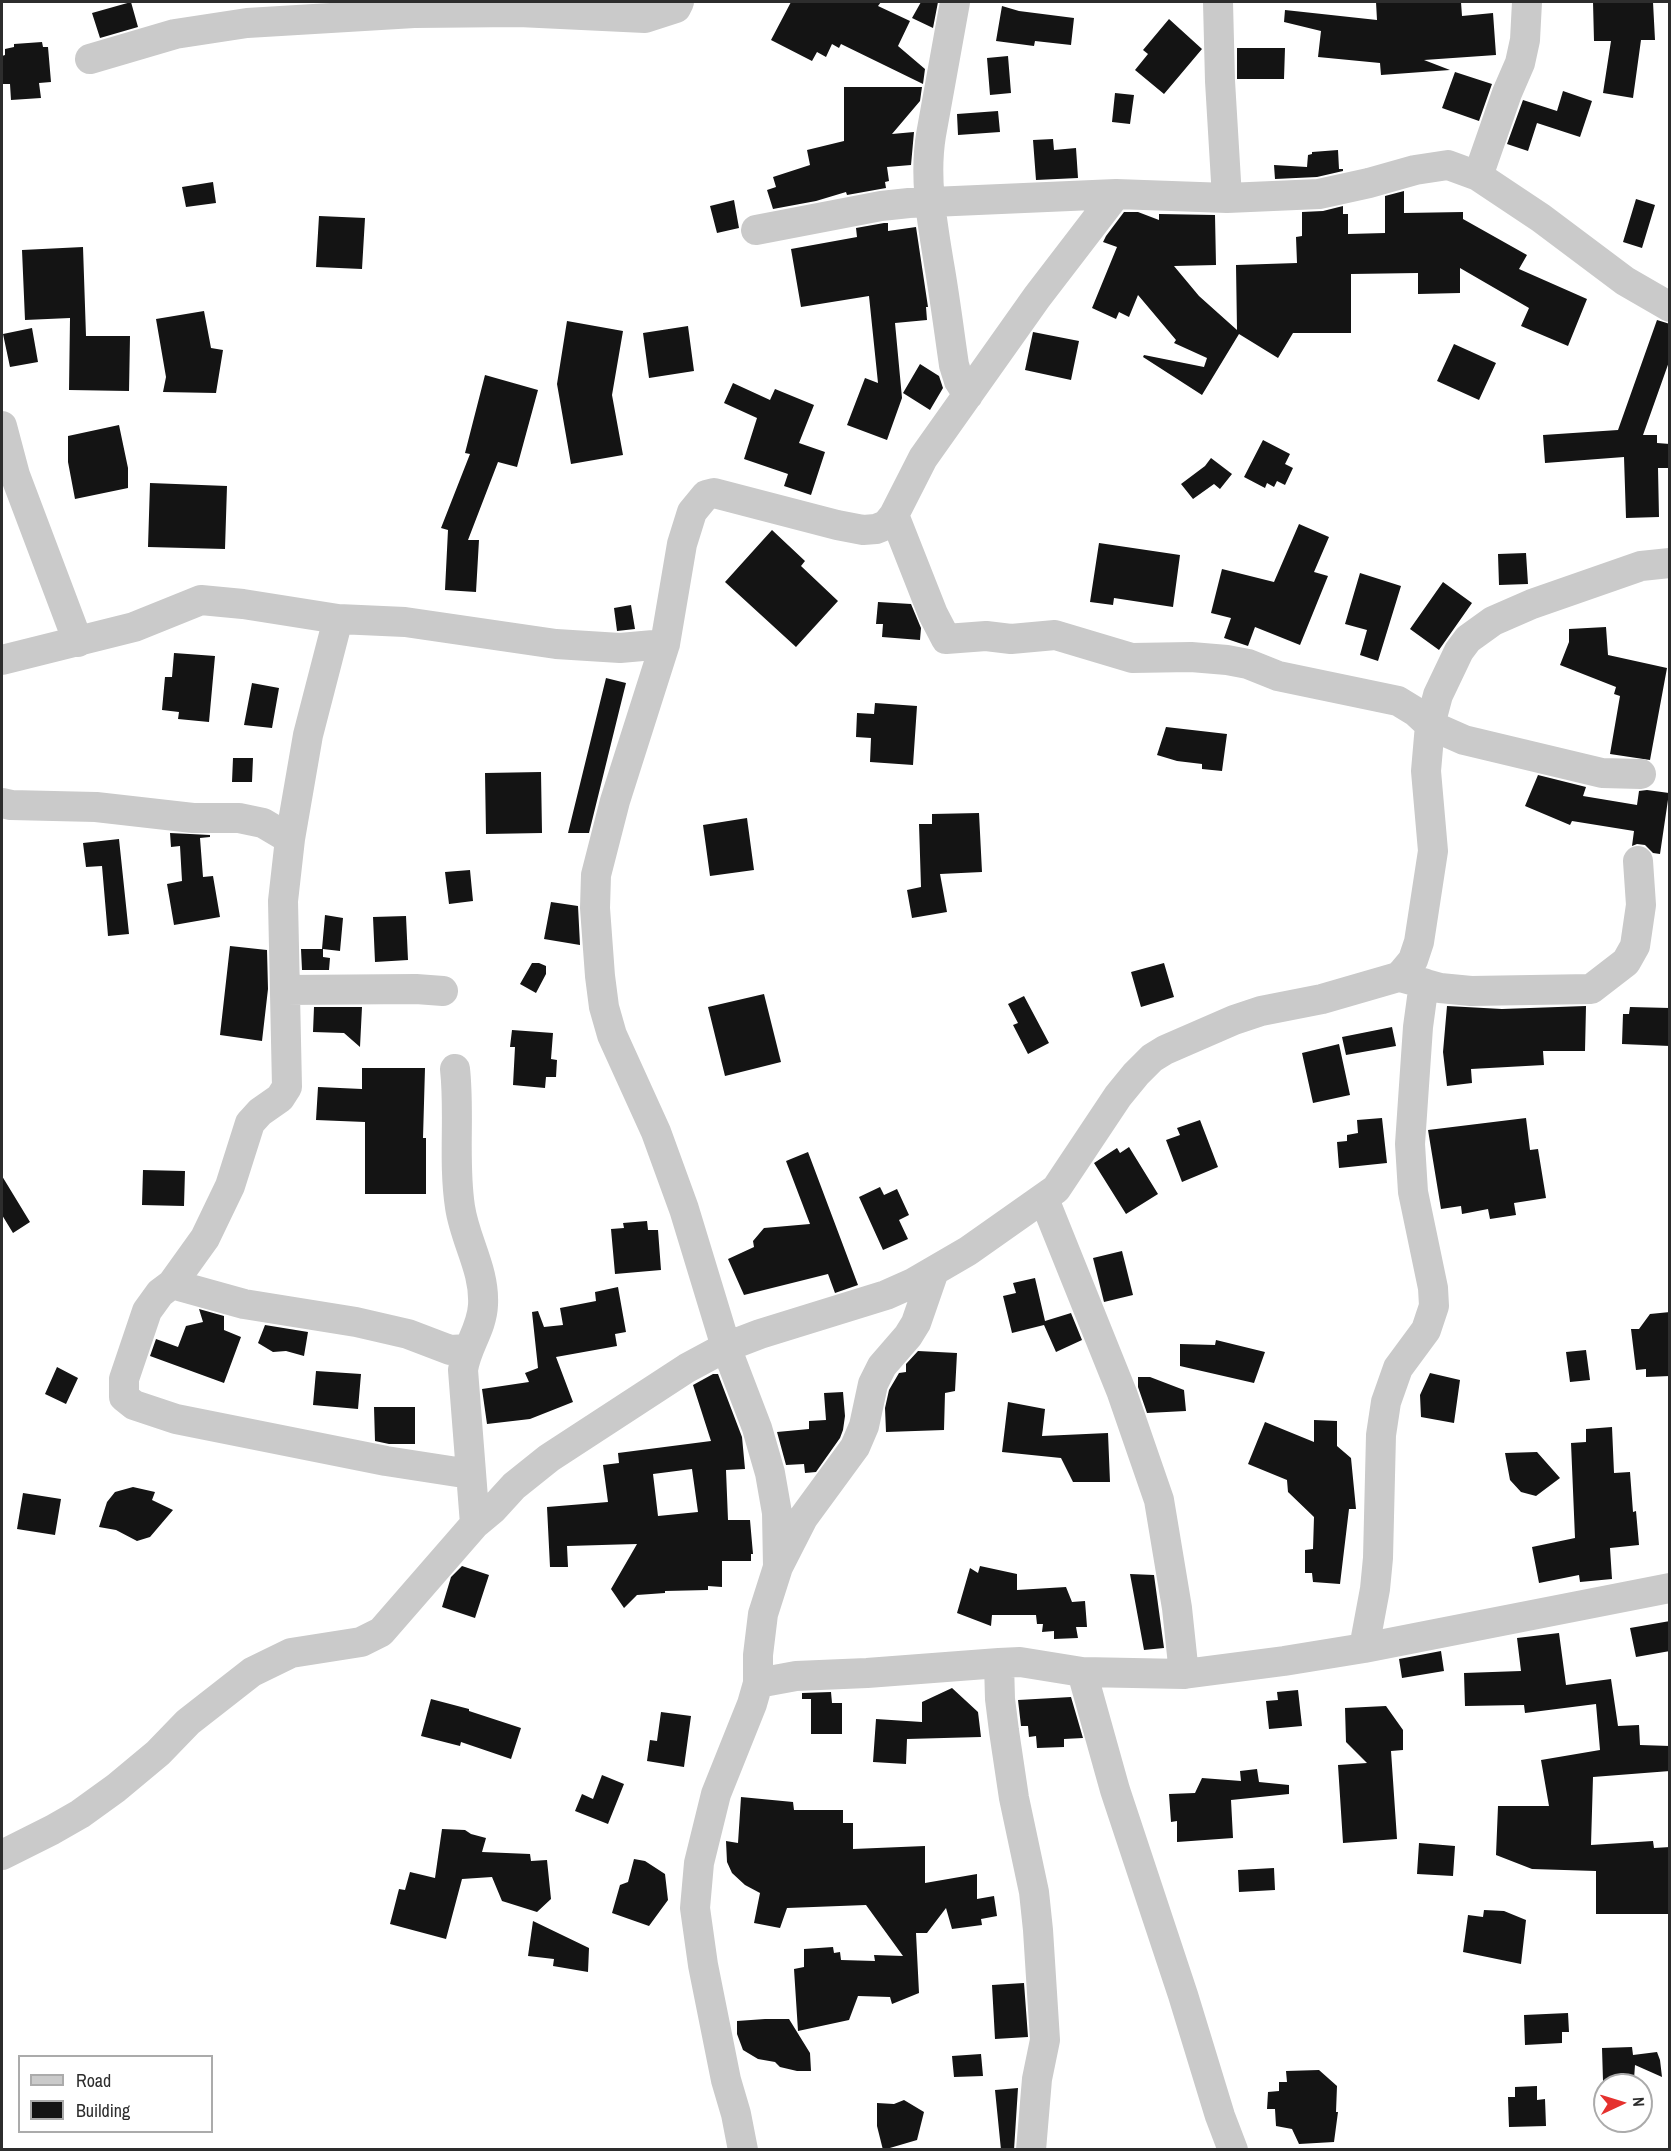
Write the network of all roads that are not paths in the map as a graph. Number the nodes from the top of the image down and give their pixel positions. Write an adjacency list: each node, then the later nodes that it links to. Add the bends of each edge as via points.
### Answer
1 (680, 2): 5 (street, via 676,8 645,18 519,12)
2 (955, 2): 10 (street, via 928,153)
3 (1218, 2): 9 (street)
4 (1527, 2): 7 (street, via 1526,40 1520,63)
5 (297, 11): 6 (street, via 176,34)
6 (90, 59)
7 (1478, 176): 9 (street, via 1438,165 1319,194); 12 (street, via 1625,281)
8 (1116, 194): 9 (street); 10 (street); 13 (street)
9 (1227, 198)
10 (930, 203): 11 (street, via 881,206); 13 (street, via 954,365)
11 (756, 230)
12 (1670, 307)
13 (968, 395): 15 (street, via 923,458)
14 (2, 426): 18 (street, via 15,475)
15 (894, 515): 19 (street, via 881,527 863,530 724,494 706,495 692,512 682,544); 21 (street, via 946,639 1055,635 1132,658 1227,660 1278,676 1398,701)
16 (1670, 563): 21 (street, via 1641,566 1610,576 1493,621 1468,639 1459,651 1438,695)
17 (338, 619): 18 (street, via 201,600 148,623); 19 (street, via 405,622 556,644 620,648); 24 (street, via 308,735)
18 (78, 642): 20 (street)
19 (665, 644): 33 (street, via 615,801 594,882 600,976 612,1035 656,1132)
20 (2, 660)
21 (1430, 724): 22 (street, via 1464,740 1602,773); 26 (street, via 1426,771 1433,851)
22 (1641, 774)
23 (2, 803): 24 (street, via 239,818 263,822)
24 (290, 839): 27 (street, via 284,901)
25 (1638, 861): 26 (street, via 1641,905 1635,946 1626,962 1591,989 1471,991)
26 (1411, 980): 30 (street, via 1261,1011 1165,1050 1152,1058 1118,1096 1072,1168); 39 (street, via 1418,1027 1410,1144 1413,1192 1434,1306 1426,1330 1398,1368 1386,1402 1381,1435 1378,1558)
27 (285, 990): 28 (street); 32 (street, via 286,1087 280,1098 250,1123 216,1217)
28 (442, 991)
29 (455, 1069): 34 (street, via 460,1209 483,1290 480,1323)
30 (1044, 1199): 31 (street); 42 (street, via 1122,1393 1159,1500)
31 (933, 1271): 33 (street, via 886,1295); 37 (street, via 916,1323 882,1366 873,1384 855,1447 803,1518)
32 (172, 1284): 34 (street, via 244,1304 387,1329 450,1350); 35 (street, via 152,1303 136,1340 123,1387 124,1397 134,1405 176,1419)
33 (726, 1347): 36 (street, via 549,1458); 37 (street, via 770,1473 777,1513)
34 (469, 1349): 35 (street, via 463,1370)
35 (470, 1474): 36 (street)
36 (475, 1524): 44 (street, via 381,1632 361,1642 291,1653 252,1672 188,1722 116,1788 70,1820)
37 (778, 1567): 43 (street, via 763,1614)
38 (1670, 1588): 39 (street)
39 (1364, 1648): 42 (street)
40 (999, 1663): 41 (street, via 1020,1662); 43 (street, via 796,1676); 46 (street, via 1004,1731 1034,1892 1040,1953 1045,2040 1037,2079)
41 (1082, 1672): 42 (street); 47 (street, via 1115,1791)
42 (1184, 1674)
43 (758, 1683): 45 (street, via 716,1794 699,1863 695,1908 703,1965)
44 (2, 1856)
45 (743, 2150)
46 (1031, 2150)
47 (1233, 2150)

